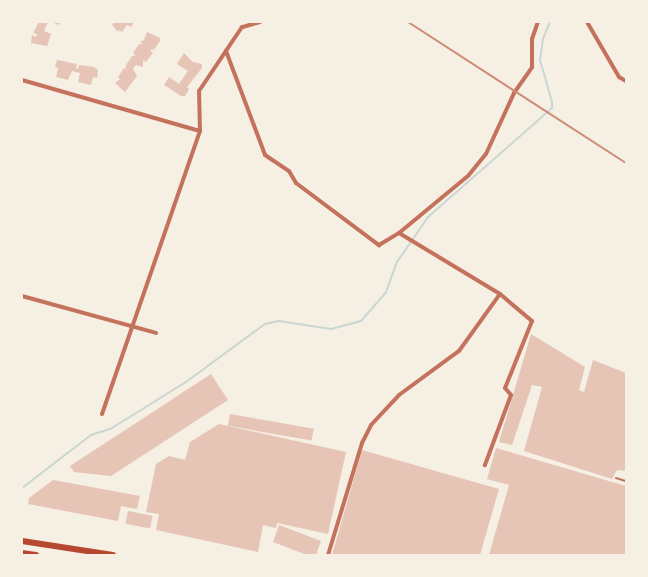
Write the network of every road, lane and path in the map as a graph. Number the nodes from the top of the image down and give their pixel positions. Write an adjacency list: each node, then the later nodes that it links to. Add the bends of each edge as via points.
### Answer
1 (260, 22): 4 (street, via 242,27)
2 (538, 22): 8 (street, via 532,39 532,68 514,93 486,154 468,176)
3 (587, 22): 6 (street, via 619,77)
4 (226, 51): 7 (street, via 199,91); 8 (street, via 264,155 289,170 296,183 378,245)
5 (22, 80): 7 (street)
6 (626, 81)
7 (200, 131): 11 (street)
8 (399, 233): 9 (street)
9 (500, 294): 14 (street, via 532,321 506,388 511,395); 21 (street, via 459,351 399,395 371,425 362,443)
10 (22, 296): 11 (street)
11 (132, 326): 12 (street); 13 (street)
12 (156, 333)
13 (102, 414)
14 (485, 466)
15 (616, 478): 16 (lane)
16 (626, 481)
17 (22, 541): 20 (main road)
18 (22, 553): 19 (main road)
19 (36, 555)
20 (113, 555)
21 (328, 555)

